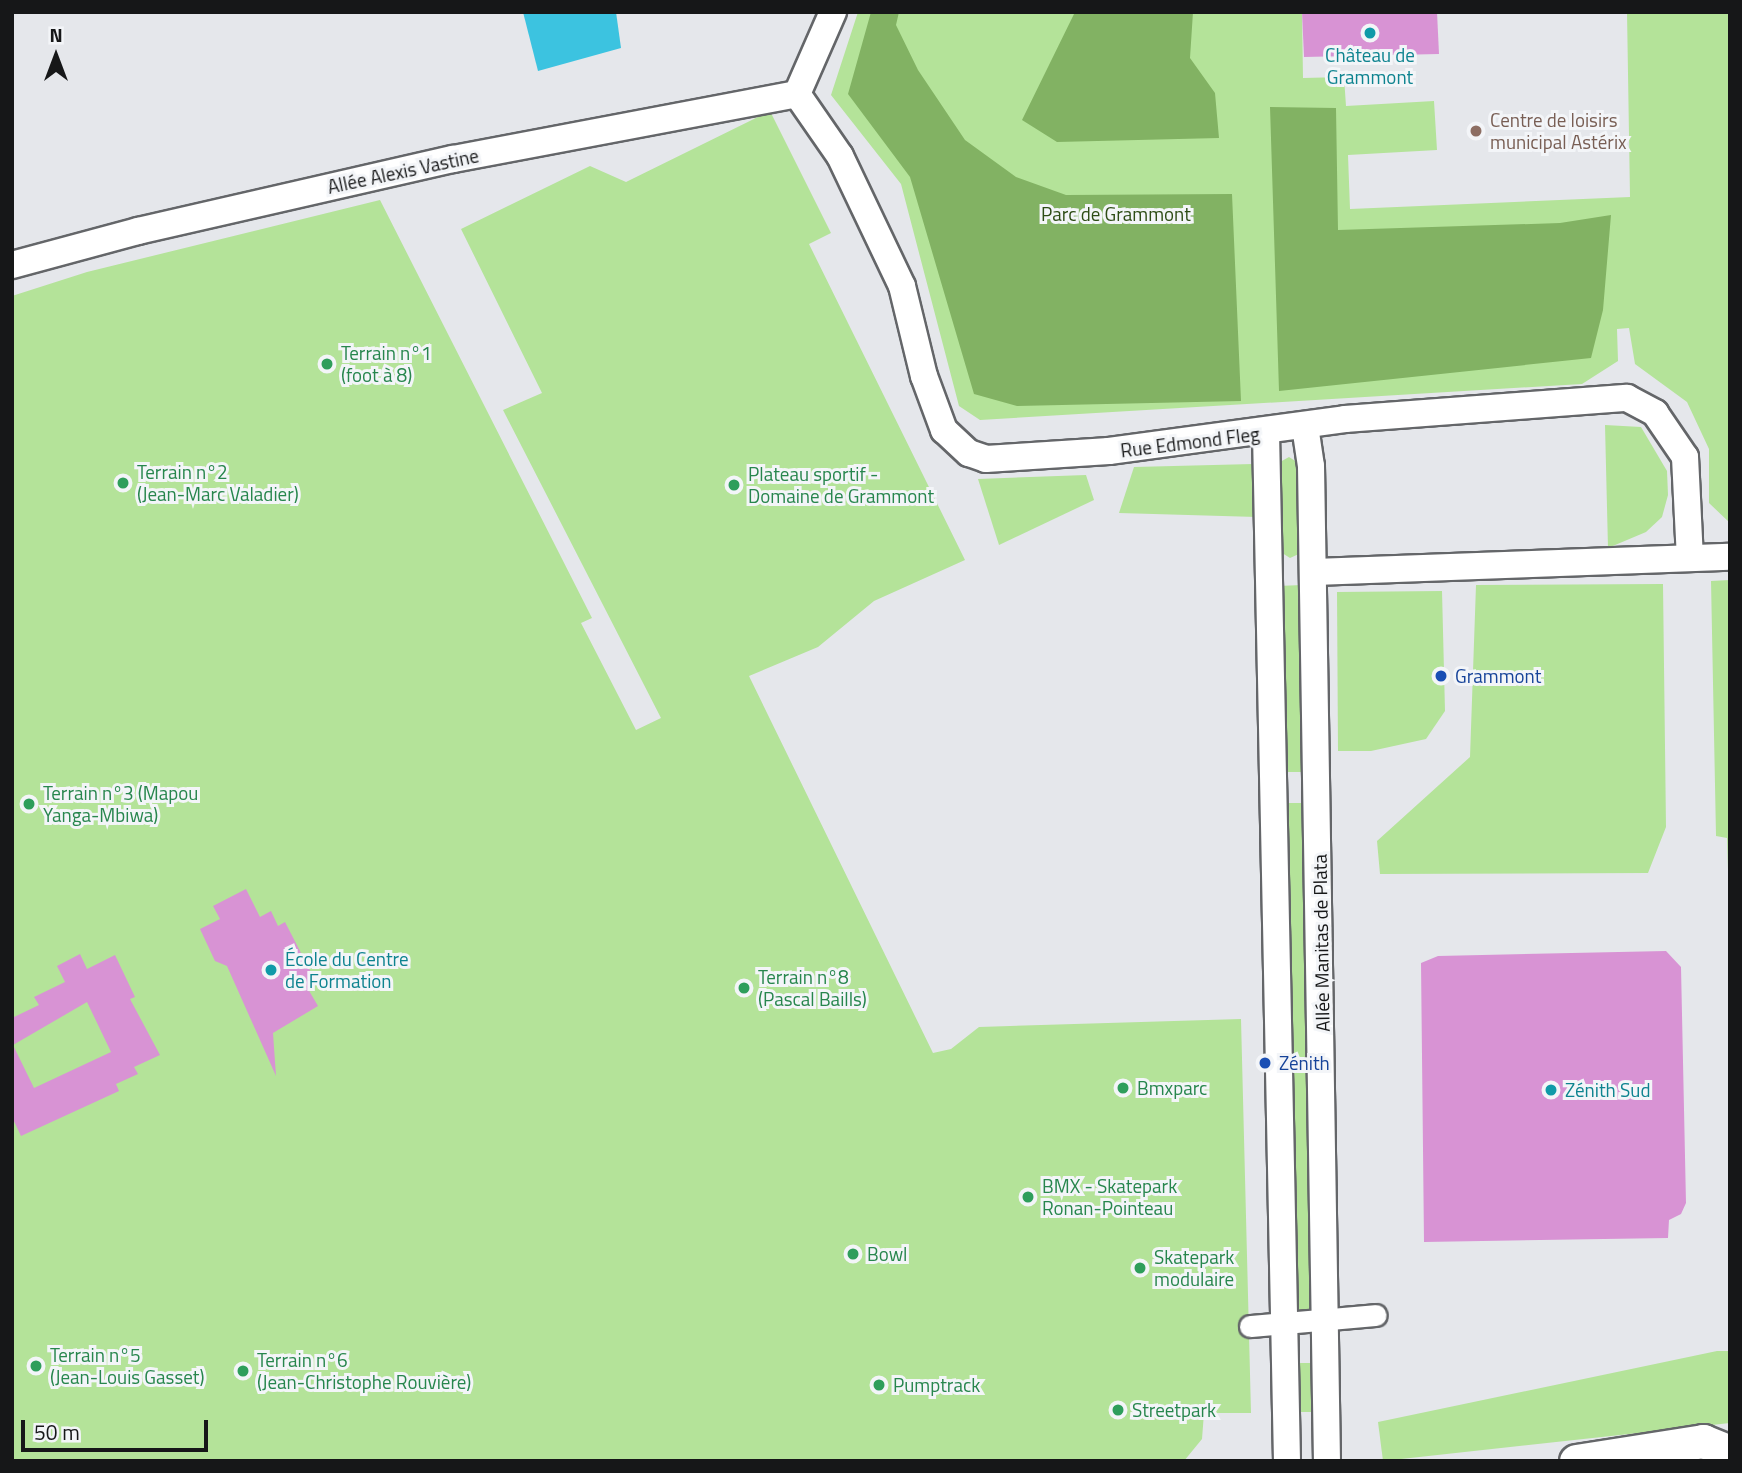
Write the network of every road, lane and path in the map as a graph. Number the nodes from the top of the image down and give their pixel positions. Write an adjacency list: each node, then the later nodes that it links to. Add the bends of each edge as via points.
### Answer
1 (833, 12): 2 (street)
2 (797, 94): 3 (street, Allée Alexis Vastine, via 453,159 138,231); 5 (street, Rue Edmond Fleg, via 841,156 902,286 924,376 944,430 969,453 986,459 1109,451)
3 (12, 265)
4 (1305, 426): 5 (street, Rue Edmond Fleg); 7 (street, Rue Edmond Fleg, via 1627,398 1655,413 1685,457); 8 (street, Allée Manitas de Plata)
5 (1266, 433): 11 (street)
6 (1730, 557): 7 (street)
7 (1690, 558): 8 (street)
8 (1314, 572): 10 (street, Allée Manitas de Plata)
9 (1376, 1315): 10 (street)
10 (1328, 1320): 11 (street); 15 (street, Allée Manitas de Plata)
11 (1283, 1325): 12 (street); 14 (street)
12 (1250, 1326)
13 (1722, 1453): 16 (street, via 1703,1441)
14 (1287, 1461)
15 (1327, 1461)
16 (1576, 1461)

